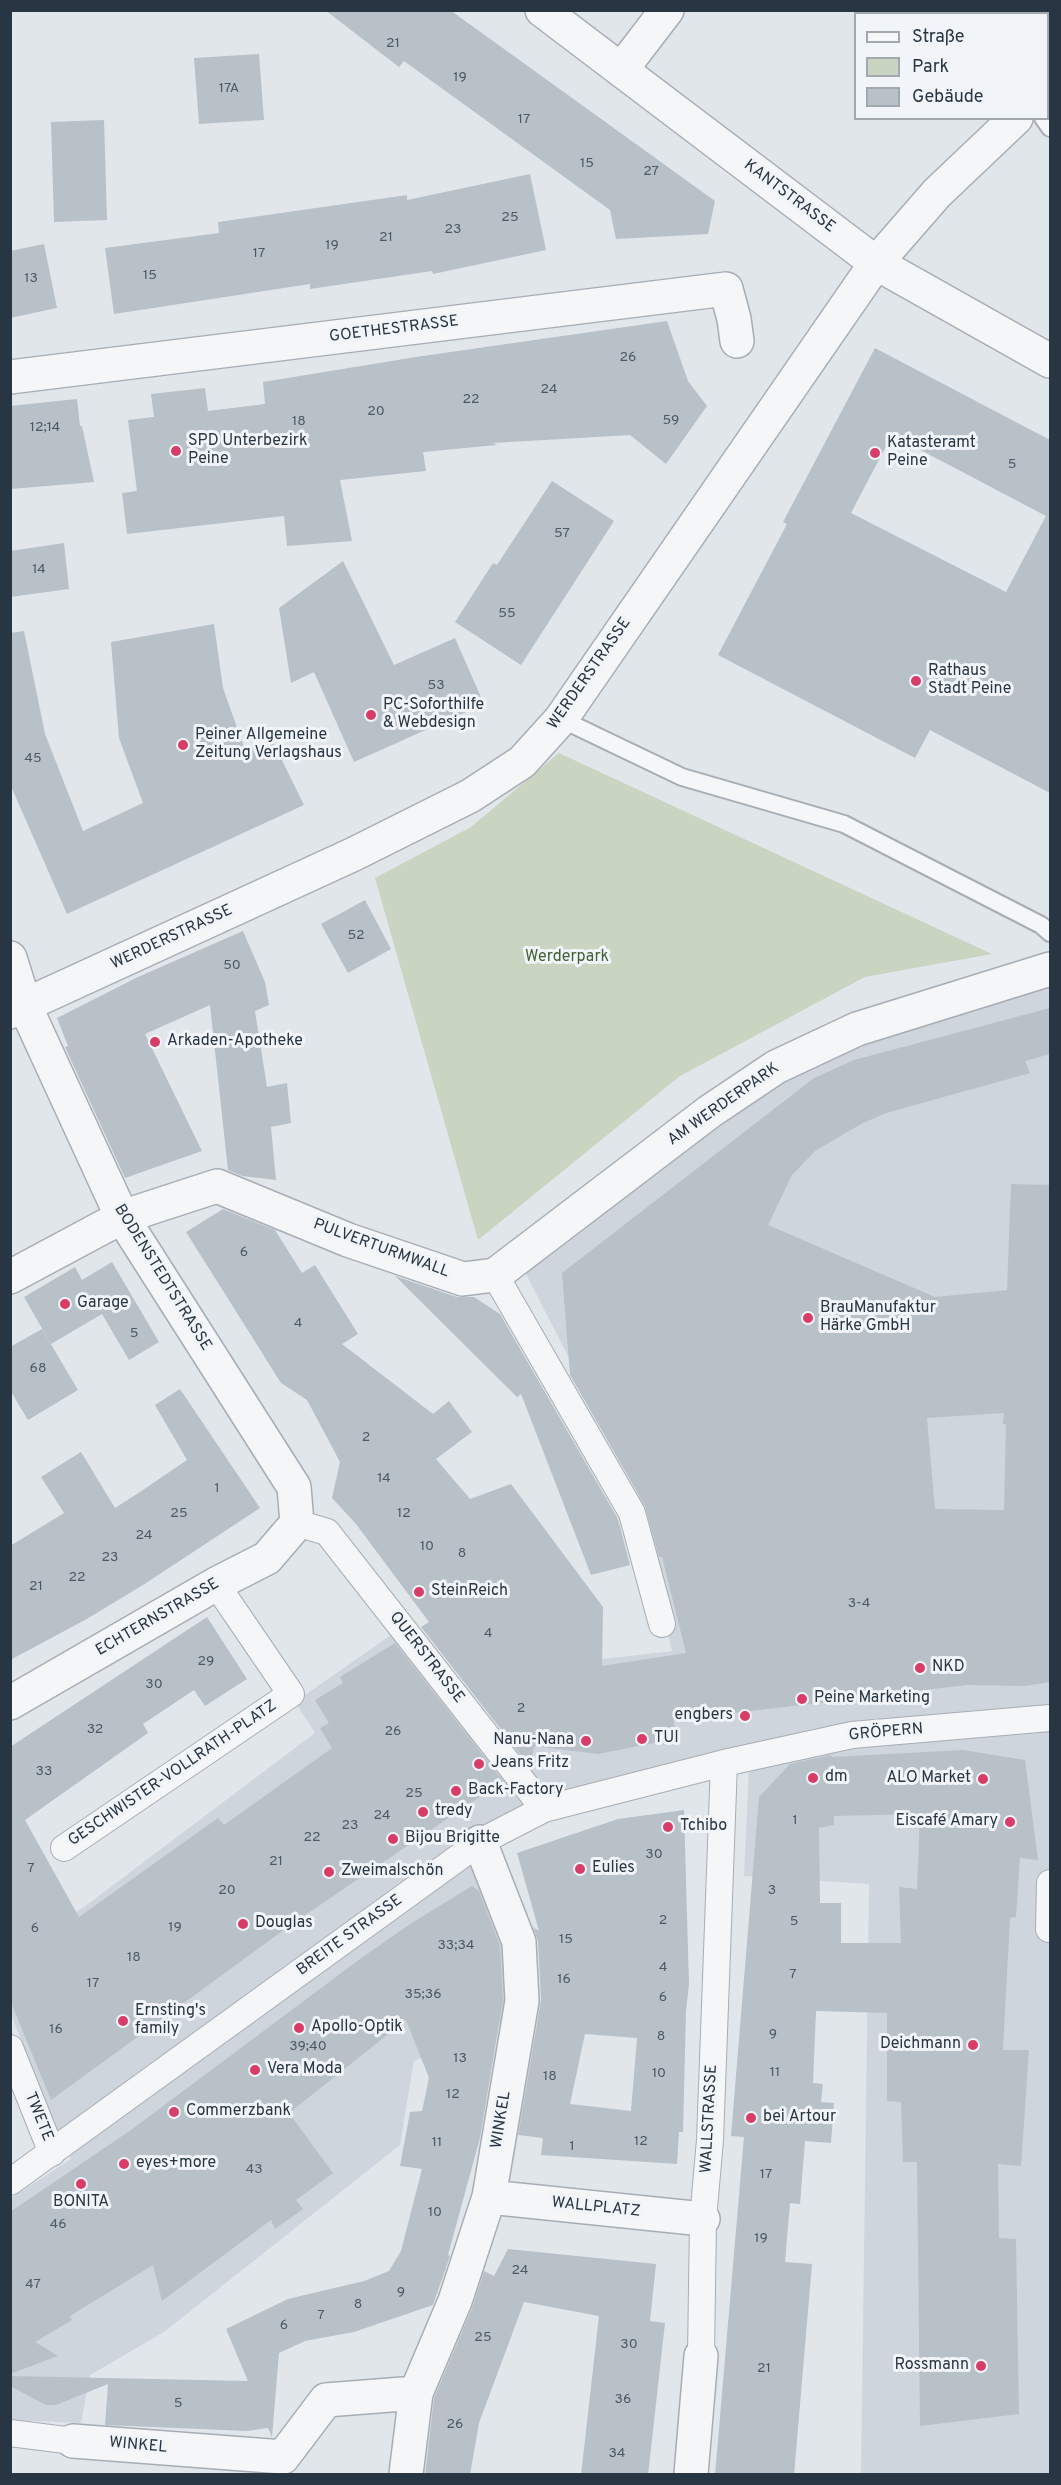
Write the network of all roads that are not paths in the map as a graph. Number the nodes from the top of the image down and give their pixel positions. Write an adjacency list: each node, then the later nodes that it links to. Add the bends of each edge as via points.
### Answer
1 (542, 10): 3 (street, KANTSTRASSE)
2 (667, 10): 3 (street)
3 (621, 70): 7 (street, KANTSTRASSE)
4 (1020, 120): 7 (street, WERDERSTRASSE, via 937,193)
5 (1024, 120): 6 (lane)
6 (1050, 128)
7 (876, 262): 9 (street, KANTSTRASSE); 11 (street, WERDERSTRASSE)
8 (736, 341): 10 (street, GOETHESTRASSE, via 726,289)
9 (1050, 361)
10 (10, 377)
11 (561, 719): 12 (lane, via 682,777 844,824); 15 (street, WERDERSTRASSE, via 522,762 470,796 354,854)
12 (1050, 933)
13 (10, 958): 15 (street, BODENSTEDTSTRASSE)
14 (1050, 969): 17 (street, AM WERDERPARK, via 857,1029 776,1067 709,1112)
15 (18, 1009): 16 (street, BODENSTEDTSTRASSE)
16 (122, 1217): 17 (street, PULVERTURMWALL, via 217,1186 348,1240 463,1279); 18 (street, PULVERTURMWALL); 19 (street, BODENSTEDTSTRASSE, via 294,1487)
17 (495, 1275): 21 (street, via 632,1513)
18 (10, 1276)
19 (297, 1523): 20 (street, ECHTERNSTRASSE, via 267,1558); 25 (street, QUERSTRASSE, via 327,1532)
20 (216, 1584): 22 (street, ECHTERNSTRASSE); 27 (street, GESCHWISTER-VOLLRATH-PLATZ, via 291,1694)
21 (662, 1624)
22 (10, 1703)
23 (1050, 1718): 24 (street, GRÖPERN, via 852,1736)
24 (724, 1763): 25 (street, BREITE STRASSE); 34 (street, WALLSTRASSE)
25 (544, 1809): 26 (street, BREITE STRASSE)
26 (480, 1842): 31 (street, BREITE STRASSE); 33 (street, WINKEL, via 519,1942 522,2001)
27 (64, 1848)
28 (1050, 1883): 29 (street)
29 (1049, 1929)
30 (10, 2048): 31 (street, TWETE)
31 (52, 2153): 32 (street, BREITE STRASSE)
32 (10, 2182)
33 (489, 2197): 34 (street, WALLPLATZ); 36 (street, WINKEL, via 455,2301)
34 (704, 2219): 35 (street, WALLSTRASSE)
35 (701, 2356): 40 (street, WALLSTRASSE)
36 (416, 2393): 38 (street, WINKEL, via 326,2400 283,2457); 39 (street, WINKEL)
37 (10, 2433): 38 (street, WINKEL)
38 (73, 2441)
39 (406, 2475)
40 (691, 2475)

